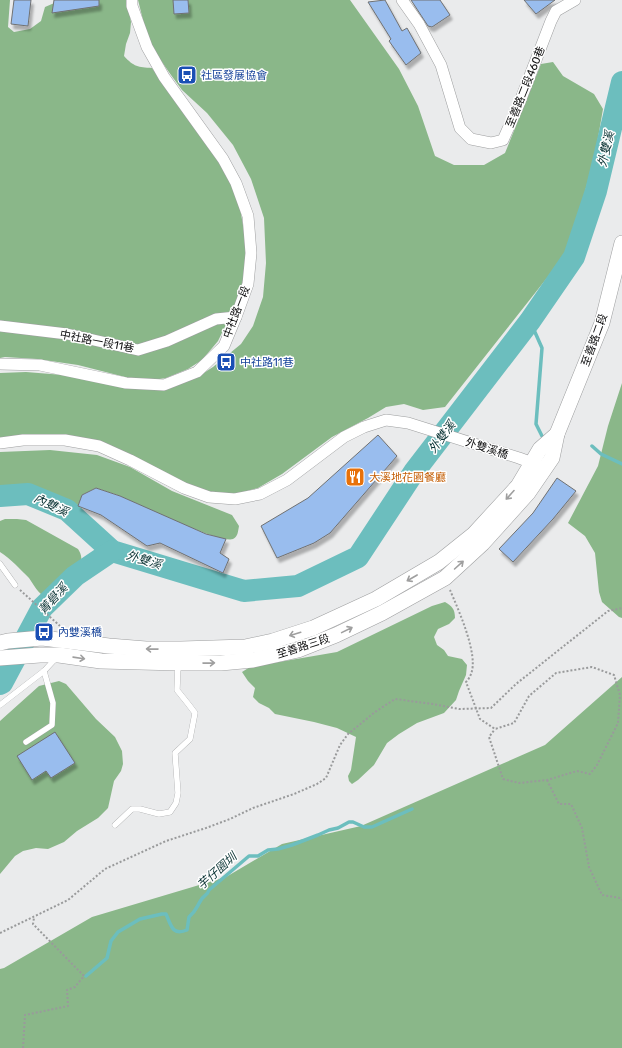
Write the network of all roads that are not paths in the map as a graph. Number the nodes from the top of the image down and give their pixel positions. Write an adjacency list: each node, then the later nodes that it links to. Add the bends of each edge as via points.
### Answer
1 (132, 0): 5 (street, 中社路一段, via 147,47 161,72 223,160 236,183 248,216 251,253 248,284)
2 (402, 0): 3 (street, 至善路二段460巷, via 419,24 441,65 460,128 471,139 491,143 503,140 556,11)
3 (575, 0)
4 (622, 243): 9 (street, 至善路二段, via 602,323 557,434 540,449)
5 (236, 317): 6 (street, 中社路一段11巷, via 216,319 167,341 138,350 67,334); 7 (street, 中社路一段, via 224,346 197,372 164,384 126,383 40,365)
6 (0, 326)
7 (0, 364)
8 (0, 443): 9 (street, 外雙溪橋, via 65,440 99,446 184,488 209,497 235,499 260,494 287,480 344,437 386,420 408,423)
9 (532, 463): 12 (street, 至善路三段, one-way to 12, via 518,486 474,534 438,562 376,598 313,628 245,646 181,649 146,649 42,638); 15 (street, 至善路三段, one-way to 9, via 253,660 298,650 382,613 445,578 483,543 528,493)
10 (0, 564): 11 (lane)
11 (15, 585)
12 (4, 642)
13 (59, 655): 14 (street, 至善路三段); 15 (street, 至善路三段, one-way to 15, via 101,661); 16 (lane)
14 (5, 657)
15 (178, 664): 19 (lane, via 177,690 195,713 190,739 175,753 178,793 176,803 170,812 159,814 132,809)
16 (44, 671): 17 (lane); 18 (lane, via 53,703 52,725)
17 (0, 705)
18 (26, 742)
19 (115, 825)

